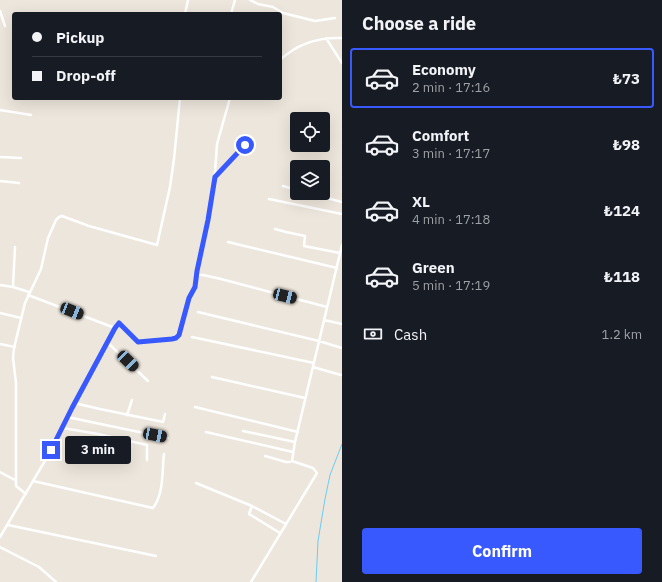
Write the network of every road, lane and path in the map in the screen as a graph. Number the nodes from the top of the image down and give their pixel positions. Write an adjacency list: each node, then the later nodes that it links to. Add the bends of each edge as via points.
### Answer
1 (188, 0): 6 (street)
2 (235, 0): 7 (street)
3 (250, 0): 4 (street)
4 (255, 1): 8 (street)
5 (0, 11): 11 (street)
6 (185, 12)
7 (232, 12)
8 (281, 12)
9 (282, 12): 10 (street, via 315,20)
10 (335, 18)
11 (5, 26)
12 (326, 37): 13 (street); 14 (street, via 295,48); 15 (street)
13 (342, 38)
14 (282, 58)
15 (342, 63)
16 (180, 100): 41 (street, via 170,187 157,245 59,217 48,238 40,269)
17 (229, 100): 23 (street, via 217,144)
18 (0, 110): 19 (street)
19 (31, 115)
20 (245, 145): 23 (street)
21 (0, 157): 22 (street)
22 (21, 158)
23 (215, 177): 38 (street)
24 (0, 181): 25 (street)
25 (20, 182)
26 (283, 186): 27 (street)
27 (290, 188)
28 (269, 199): 31 (street)
29 (330, 199): 30 (street)
30 (342, 202)
31 (342, 214)
32 (275, 229): 36 (street, via 304,236 304,246)
33 (228, 242): 37 (street)
34 (342, 245): 36 (street)
35 (15, 247): 40 (street)
36 (340, 253): 37 (street)
37 (337, 268): 42 (street)
38 (196, 275): 42 (street); 48 (street, via 194,291 189,298 178,337 138,342 120,323)
39 (0, 285): 40 (street)
40 (13, 287): 41 (street)
41 (29, 293): 45 (street); 48 (street)
42 (327, 307): 46 (street)
43 (198, 312): 50 (street)
44 (0, 313): 45 (street)
45 (21, 318): 53 (street)
46 (324, 320): 47 (street); 50 (street)
47 (342, 324)
48 (115, 328): 51 (street)
49 (192, 337): 55 (street)
50 (319, 341): 54 (street); 55 (street)
51 (107, 342): 58 (street); 61 (street)
52 (0, 344): 53 (street)
53 (14, 347): 78 (street, via 17,458)
54 (342, 348)
55 (314, 365): 56 (street); 59 (street)
56 (341, 375)
57 (212, 377): 59 (street)
58 (148, 381)
59 (305, 398): 69 (street)
60 (132, 400): 64 (street)
61 (74, 403): 64 (street); 65 (street)
62 (195, 407): 69 (street)
63 (165, 414): 64 (street, via 163,422)
64 (127, 415)
65 (67, 418): 66 (street); 70 (street)
66 (63, 428): 75 (street, via 147,445); 79 (street)
67 (243, 431): 71 (street)
68 (206, 432): 72 (street)
69 (298, 432): 71 (street)
70 (168, 438)
71 (295, 442): 72 (street)
72 (293, 452): 76 (street)
73 (164, 454): 79 (street, via 162,481 153,508)
74 (265, 456): 76 (street, via 286,462)
75 (147, 460)
76 (292, 461): 83 (street, via 313,468 317,473)
77 (0, 472): 78 (street)
78 (15, 480): 81 (street, via 16,486)
79 (34, 481): 81 (street)
80 (196, 484): 82 (street)
81 (26, 494): 84 (street)
82 (252, 506): 83 (street); 85 (street, via 249,514)
83 (286, 524): 85 (street)
84 (8, 525): 86 (street); 88 (street)
85 (280, 533): 90 (street)
86 (0, 537)
87 (0, 548): 89 (street, via 39,568)
88 (156, 556)
89 (56, 582)
90 (251, 582)

